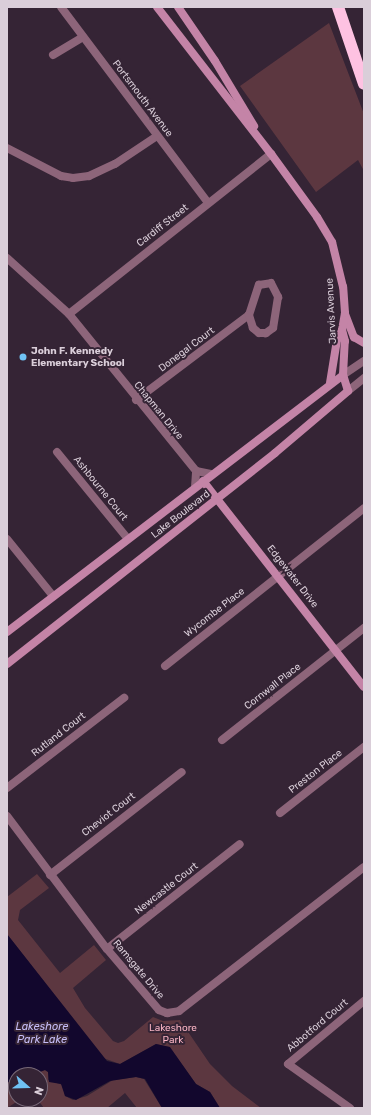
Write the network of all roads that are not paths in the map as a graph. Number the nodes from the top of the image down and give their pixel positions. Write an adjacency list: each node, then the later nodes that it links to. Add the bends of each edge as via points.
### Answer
1 (61, 7): 5 (street, Portsmouth Avenue)
2 (157, 7): 10 (street, Jarvis Avenue)
3 (178, 7): 10 (street, Jarvis Avenue)
4 (338, 7): 7 (highway)
5 (83, 37): 6 (street); 8 (street, Portsmouth Avenue)
6 (53, 55)
7 (364, 84)
8 (157, 136): 9 (street, via 115,164 89,176 72,178 61,176); 11 (street, Portsmouth Avenue)
9 (7, 148)
10 (271, 154): 11 (street, Cardiff Street); 13 (street, Jarvis Avenue, via 332,242 339,264)
11 (208, 204): 14 (street, Cardiff Street)
12 (7, 258): 14 (street, Chapman Drive)
13 (345, 313): 16 (street, Jarvis Avenue); 17 (street, via 354,336)
14 (69, 314): 23 (street, Chapman Drive)
15 (249, 315): 15 (street, via 253,328 259,333 266,334 273,328 278,297 271,283 259,285); 23 (street, Donegal Court)
16 (342, 330): 19 (street, Jarvis Avenue, via 345,340); 21 (street, via 337,340)
17 (364, 343)
18 (364, 361): 19 (street, Lake Boulevard)
19 (343, 375): 21 (street, Lake Boulevard); 22 (street, Jarvis Avenue)
20 (364, 378): 22 (street, Lake Boulevard)
21 (330, 383): 26 (street, Lake Boulevard)
22 (348, 391): 29 (street, Lake Boulevard)
23 (136, 400): 25 (street, Chapman Drive)
24 (57, 452): 32 (street, Ashbourne Court)
25 (196, 471): 26 (street); 28 (street)
26 (211, 474): 27 (street, Lake Boulevard)
27 (203, 481): 28 (street, Lake Boulevard); 29 (street, Edgewater Drive)
28 (195, 487): 32 (street, Lake Boulevard)
29 (218, 499): 33 (street, Edgewater Drive); 38 (street, Lake Boulevard)
30 (364, 508): 33 (street, Wycombe Place)
31 (7, 539): 34 (street)
32 (128, 539): 34 (street, Lake Boulevard)
33 (278, 576): 37 (street, Edgewater Drive); 39 (street, Wycombe Place)
34 (53, 596): 36 (street, Lake Boulevard)
35 (364, 628): 37 (street, Cornwall Place)
36 (7, 632)
37 (336, 650): 40 (street, Edgewater Drive); 42 (street, Cornwall Place)
38 (7, 664)
39 (165, 666)
40 (364, 687)
41 (124, 698): 45 (street, Rutland Court)
42 (222, 740)
43 (364, 747): 46 (street, Preston Place)
44 (182, 772): 50 (street, Cheviot Court)
45 (7, 788)
46 (280, 813)
47 (7, 816): 50 (street, Ramsgate Drive)
48 (240, 844): 51 (street, Newcastle Court)
49 (364, 867): 51 (street, Ramsgate Drive, via 179,1011 167,1013 159,1010)
50 (50, 875): 51 (street, Ramsgate Drive)
51 (107, 949)
52 (364, 1001): 53 (street, Abbotford Court, via 288,1064)
53 (350, 1108)

